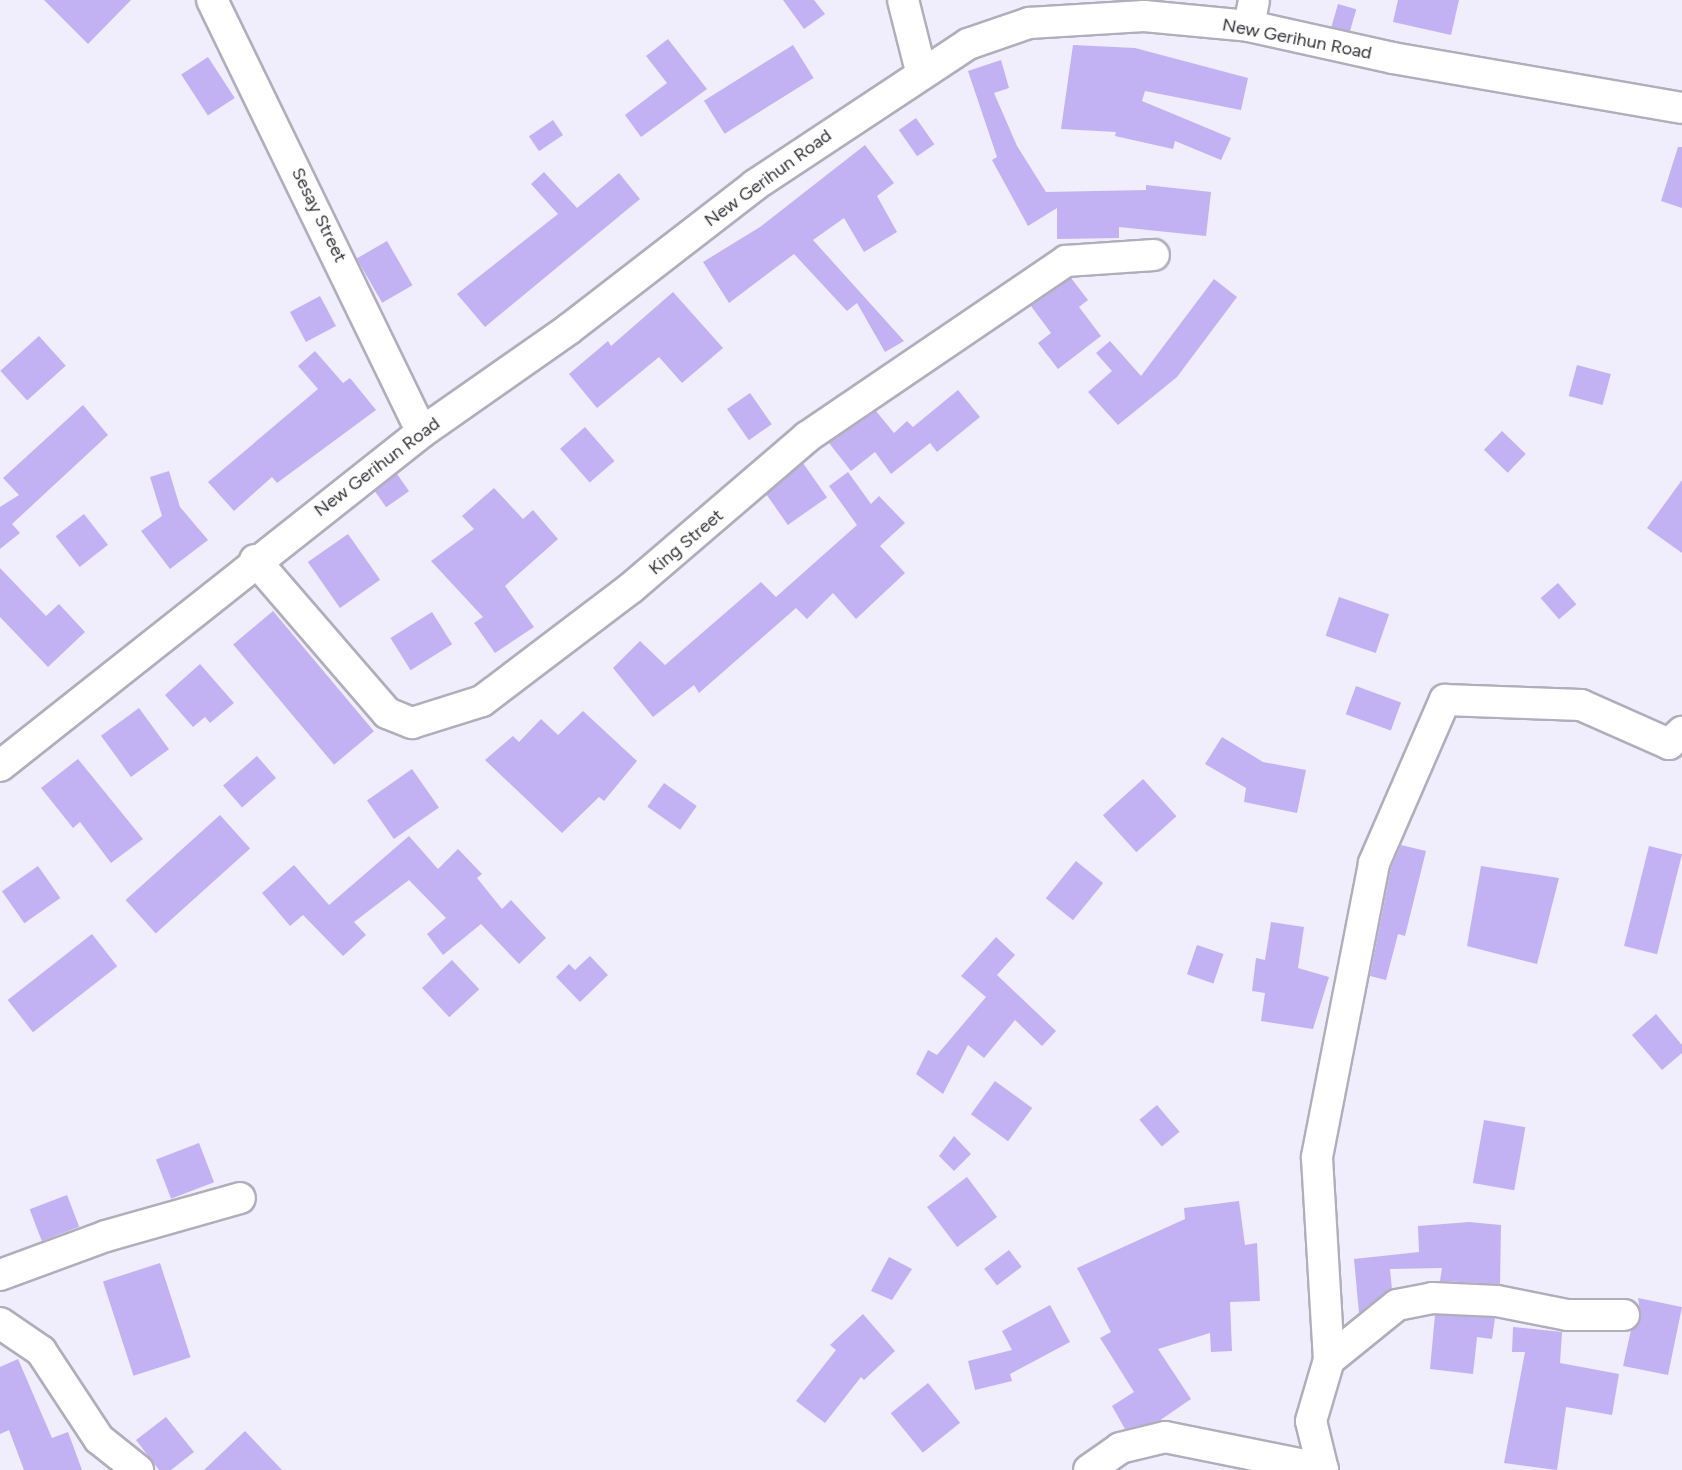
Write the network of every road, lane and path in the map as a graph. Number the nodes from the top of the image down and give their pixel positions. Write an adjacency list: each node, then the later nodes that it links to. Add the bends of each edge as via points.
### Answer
1 (212, 0): 7 (street, Sesay Street)
2 (903, 0): 4 (street)
3 (1252, 13): 4 (street, New Gerihun Road, via 1029,23 968,44); 5 (street, New Gerihun Road, via 1393,58)
4 (921, 70): 7 (street, New Gerihun Road, via 755,185 569,329)
5 (1682, 108)
6 (1154, 255): 8 (street, King Street, via 1065,261 807,437 631,588 482,701 412,723 387,713)
7 (422, 432): 8 (street, New Gerihun Road)
8 (255, 560): 10 (street, New Gerihun Road)
9 (1682, 732): 15 (street, via 1669,744 1581,705 1445,700 1374,863 1317,1157)
10 (0, 766)
11 (240, 1198): 12 (street, via 106,1236)
12 (0, 1275)
13 (1624, 1315): 15 (street, via 1567,1315 1497,1301 1432,1298 1397,1305)
14 (0, 1323): 16 (street, via 41,1351 99,1439)
15 (1329, 1360): 18 (street, via 1311,1421)
16 (138, 1470)
17 (1089, 1470): 18 (street, via 1120,1449 1165,1437)
18 (1323, 1470)

